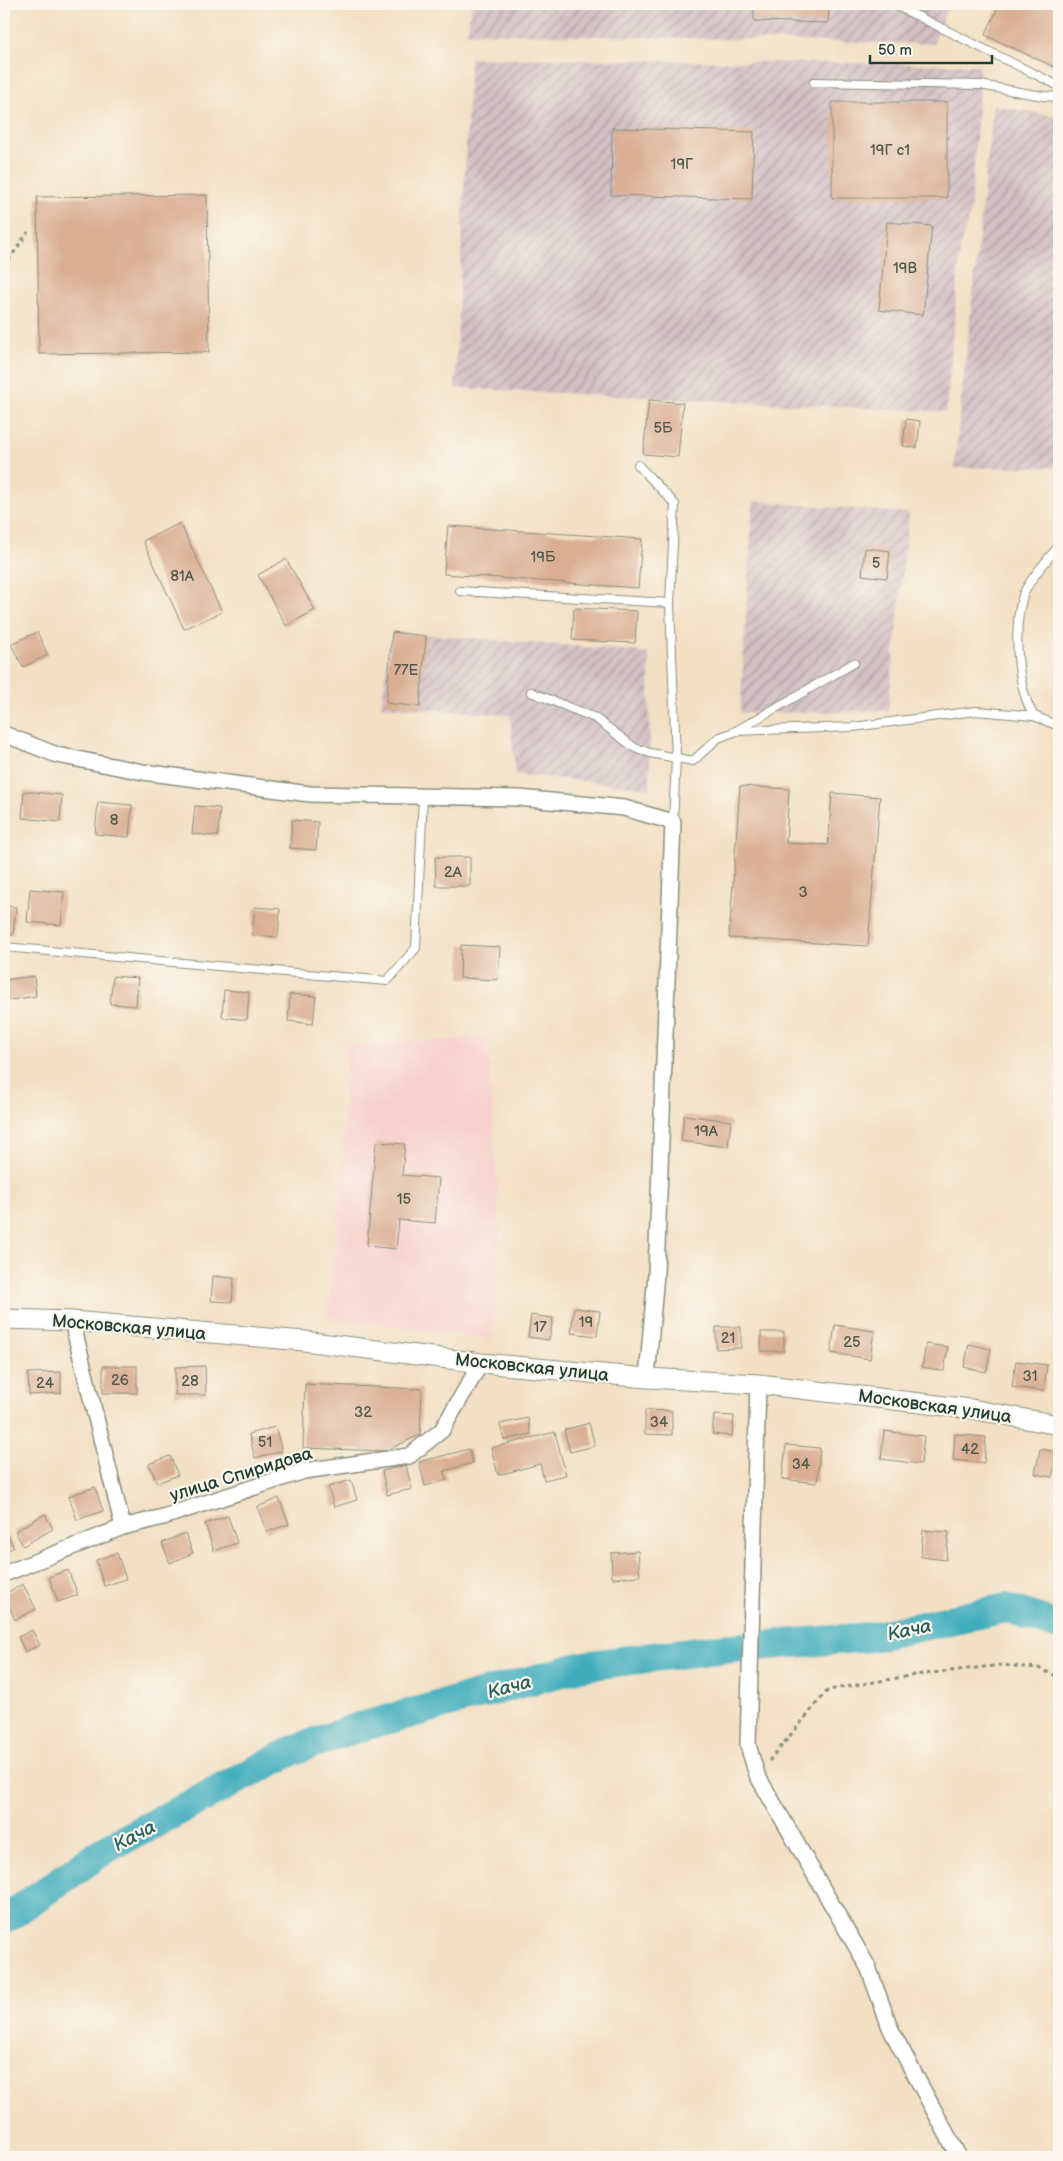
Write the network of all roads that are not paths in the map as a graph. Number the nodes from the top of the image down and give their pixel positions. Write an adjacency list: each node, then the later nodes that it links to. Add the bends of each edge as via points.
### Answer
1 (894, 4): 3 (lane)
2 (814, 82): 4 (lane, via 980,85)
3 (1059, 86)
4 (1059, 97)
5 (638, 465): 8 (lane, via 676,504)
6 (1059, 546): 11 (lane, via 1024,594 1020,616 1019,678 1026,703)
7 (460, 591): 8 (lane)
8 (670, 603): 15 (lane)
9 (854, 663): 13 (lane)
10 (531, 692): 15 (lane, via 595,718 635,748)
11 (1034, 716): 12 (lane); 13 (lane, via 976,711 853,727)
12 (1059, 726)
13 (734, 732): 15 (lane, via 718,738 692,761)
14 (4, 734): 16 (street, via 57,755 143,772 310,794)
15 (676, 758): 17 (lane)
16 (423, 796): 17 (street, via 519,798 624,808); 18 (lane, via 416,948 387,981)
17 (673, 822): 22 (street, via 656,1274)
18 (4, 947)
19 (4, 1320): 20 (street, Московская улица)
20 (72, 1321): 21 (street, Московская улица, via 304,1341); 25 (street)
21 (481, 1363): 22 (street, Московская улица); 25 (street, улица Спиридова, via 442,1430 409,1456 304,1472)
22 (647, 1378): 23 (street, Московская улица)
23 (758, 1384): 24 (street, Московская улица, via 971,1408); 27 (street, via 748,1745 757,1775 868,1967 891,2030)
24 (1059, 1425)
25 (122, 1527): 26 (street, улица Спиридова)
26 (4, 1574)
27 (959, 2157)

